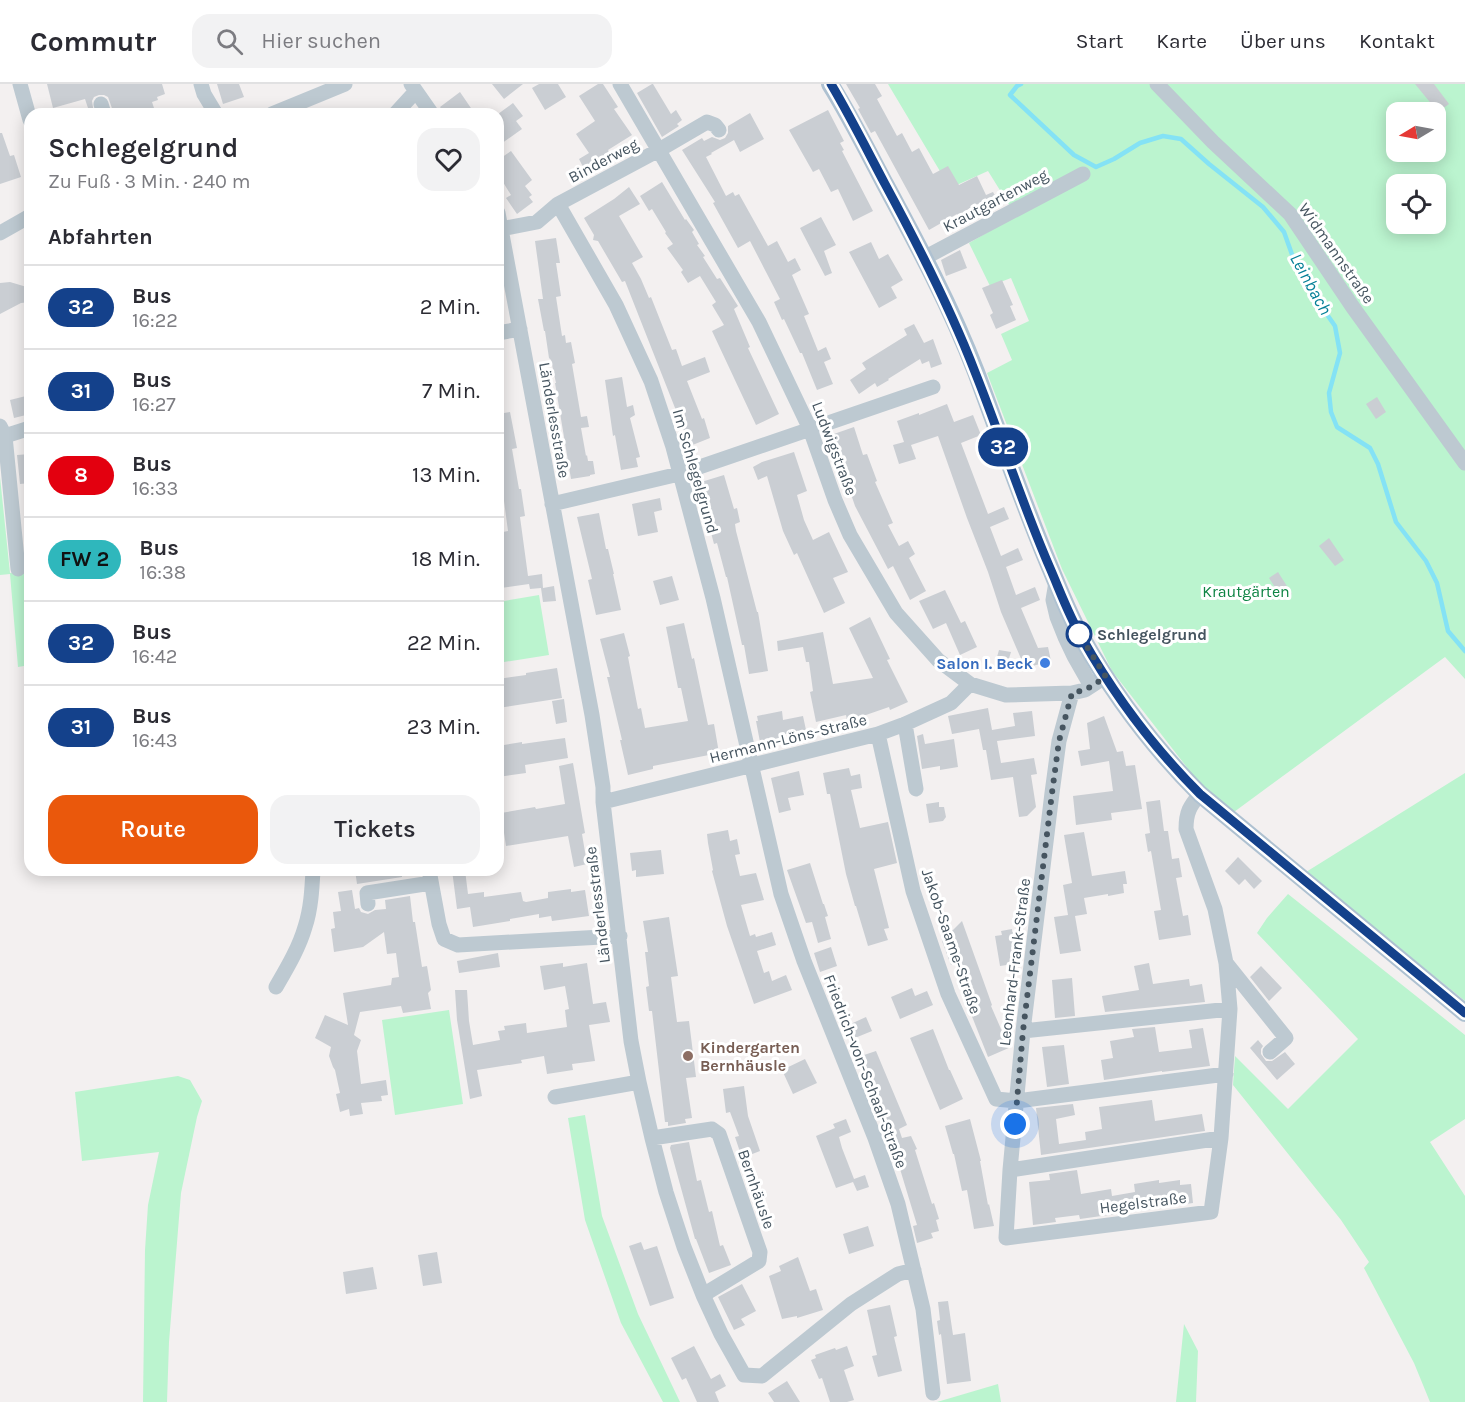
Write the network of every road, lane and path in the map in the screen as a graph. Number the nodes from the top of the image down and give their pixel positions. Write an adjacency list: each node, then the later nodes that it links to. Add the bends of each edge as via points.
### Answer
1 (20, 84): 8 (street)
2 (201, 84): 9 (street)
3 (345, 84): 10 (street)
4 (620, 84): 14 (street, Ludwigstraße)
5 (830, 84): 21 (main road)
6 (1157, 84): 28 (street, Widmannstraße, via 1212,142 1290,214)
7 (414, 88): 11 (street); 12 (street)
8 (27, 108)
9 (212, 108)
10 (287, 108)
11 (399, 108)
12 (428, 108)
13 (719, 130): 14 (street, Binderweg, via 715,124 706,122)
14 (659, 150): 16 (street, Binderweg); 26 (street, Ludwigstraße, via 759,322)
15 (1083, 174): 21 (street, Krautgartenweg)
16 (558, 204): 18 (street, Binderweg, via 537,222); 29 (street, Im Schlegelgrund, via 616,305 651,381)
17 (24, 219): 19 (street)
18 (504, 228)
19 (0, 233)
20 (504, 245): 22 (street, Länderlesstraße)
21 (924, 258): 32 (main road, via 971,362 1015,482)
22 (520, 329): 23 (street); 30 (street, Länderlesstraße)
23 (504, 332)
24 (933, 387): 26 (street)
25 (24, 429): 27 (street)
26 (810, 429): 29 (street); 33 (street, Ludwigstraße, via 850,535 896,613 938,660)
27 (3, 431): 31 (street)
28 (1465, 463)
29 (679, 474): 30 (street); 37 (street, Im Schlegelgrund)
30 (552, 504): 40 (street, Länderlesstraße, via 592,715)
31 (18, 569)
32 (1098, 682): 34 (street, Ludwigstraße); 39 (main road)
33 (970, 684): 34 (street, Ludwigstraße, via 1006,695); 35 (street, Hermann-Löns-Straße, via 951,703)
34 (1072, 693): 49 (street, Leonhard-Frank-Straße, via 1056,761)
35 (905, 724): 36 (street, Hermann-Löns-Straße); 38 (street)
36 (878, 734): 37 (street, Hermann-Löns-Straße); 54 (street, Jakob-Saame-Straße, via 913,891 948,994 996,1099)
37 (752, 765): 40 (street, Hermann-Löns-Straße); 59 (street, Friedrich-von-Schaal-Straße, via 782,894 804,961 875,1138 898,1204)
38 (916, 789)
39 (1200, 794): 45 (street, Hegelstraße, via 1186,817 1186,829 1215,909); 48 (main road)
40 (603, 801): 44 (street, Länderlesstraße)
41 (312, 876): 46 (street, via 305,928)
42 (430, 877): 43 (street, via 367,893); 44 (street, via 444,939 458,945)
43 (369, 904)
44 (620, 936): 52 (street, Länderlesstraße)
45 (1226, 963): 47 (street, Hegelstraße); 50 (street, via 1286,1038)
46 (276, 987)
47 (1230, 1009): 49 (street); 51 (street, Hegelstraße)
48 (1465, 1013)
49 (1023, 1031): 54 (street, Leonhard-Frank-Straße)
50 (1270, 1052)
51 (1226, 1074): 54 (street); 56 (street, Hegelstraße)
52 (639, 1083): 53 (street); 55 (street, Länderlesstraße)
53 (555, 1097)
54 (1017, 1101): 57 (street, Leonhard-Frank-Straße)
55 (652, 1138): 60 (street, Länderlesstraße, via 669,1203); 60 (street, Bernhäusle, via 712,1129 719,1134 760,1252 759,1261)
56 (1221, 1138): 57 (street); 58 (street, Hegelstraße, via 1211,1212)
57 (1011, 1170): 58 (street, Leonhard-Frank-Straße)
58 (1006, 1238)
59 (914, 1270): 60 (street, Länderlesstraße, via 898,1274 852,1304 762,1376 744,1376); 61 (street, Friedrich-von-Schaal-Straße)
60 (703, 1295)
61 (933, 1393)

